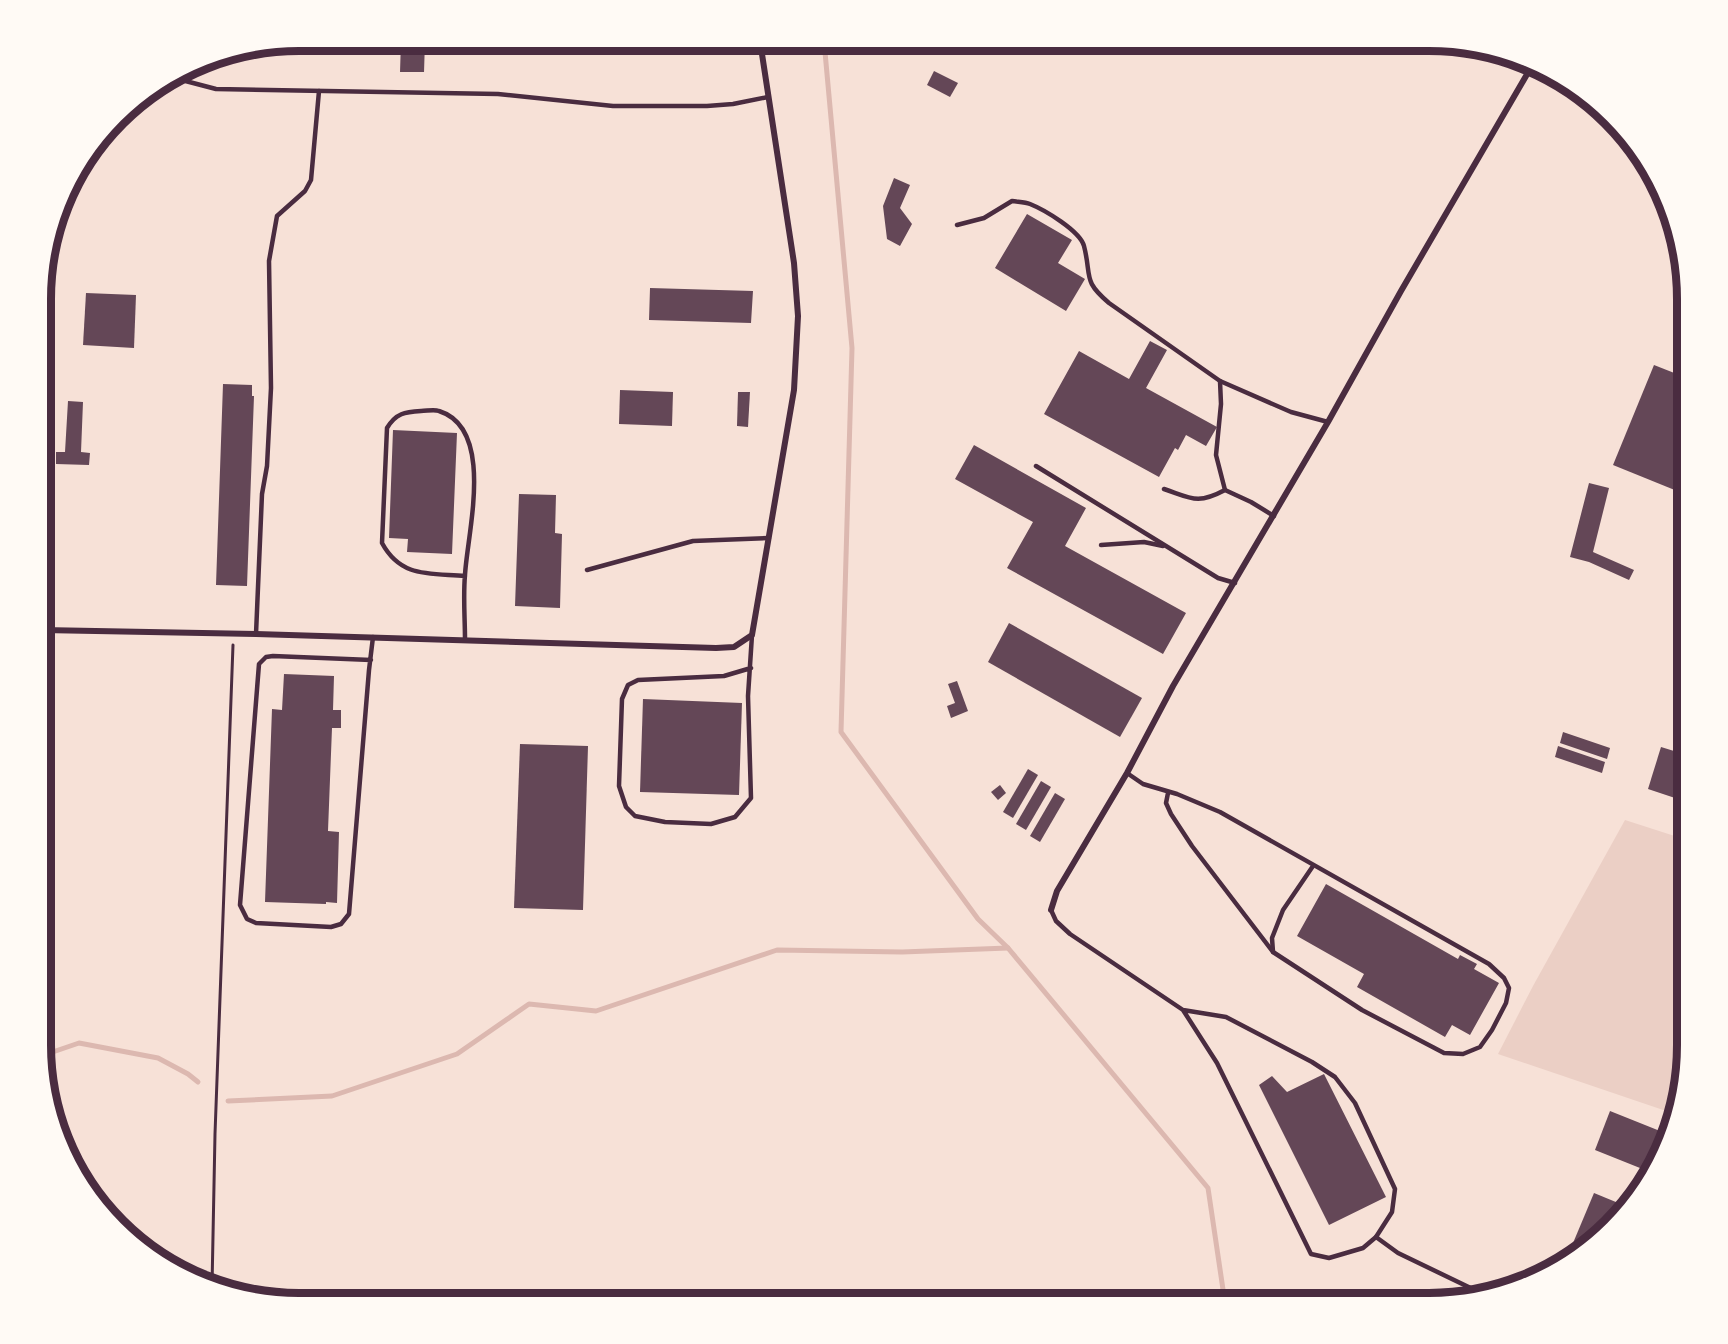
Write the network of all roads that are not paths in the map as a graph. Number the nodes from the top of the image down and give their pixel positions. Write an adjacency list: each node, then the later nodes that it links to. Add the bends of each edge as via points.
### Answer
1 (761, 51): 5 (street)
2 (1528, 72): 8 (street)
3 (183, 80): 4 (lane, via 216,89)
4 (319, 92): 5 (lane, via 498,94 613,106 716,105); 20 (lane, via 311,180 277,216 269,261 271,388)
5 (768, 97): 13 (street, via 794,263 798,316 794,390)
6 (957, 225): 7 (lane, via 984,218 1012,201 1030,204 1074,231 1084,244 1089,280 1095,291)
7 (1220, 381): 8 (lane, via 1291,412); 11 (lane, via 1216,454)
8 (1328, 422): 12 (street)
9 (1036, 466): 15 (lane)
10 (1164, 489): 11 (lane, via 1198,501)
11 (1225, 490): 12 (lane)
12 (1274, 516): 18 (street)
13 (768, 538): 16 (lane, via 693,541); 21 (street)
14 (1101, 545): 15 (lane, via 1144,542)
15 (1168, 548): 18 (lane, via 1218,578)
16 (586, 570)
17 (465, 576): 17 (lane, via 475,489 473,457 464,431 452,417 438,410 402,412 387,428 382,543 390,557 404,568 417,573); 23 (lane)
18 (1235, 583): 26 (street, via 1173,686)
19 (51, 630): 20 (street)
20 (256, 634): 22 (street)
21 (752, 635): 23 (street, via 734,646 716,648); 25 (lane)
22 (373, 638): 23 (street); 24 (lane)
23 (465, 640)
24 (371, 660): 24 (lane, via 349,914 341,924 330,927 247,920 240,905 259,664 273,656)
25 (751, 668): 25 (lane, via 751,798 735,817 711,824 635,816 626,807 619,786 622,699 628,685 638,680 724,676)
26 (1127, 773): 27 (lane); 29 (street, via 1057,891)
27 (1168, 793): 28 (lane, via 1220,812); 30 (lane, via 1166,803 1192,846)
28 (1313, 866): 30 (lane, via 1283,910 1272,938); 30 (lane, via 1489,964 1509,988 1506,1003 1480,1047 1463,1054 1444,1053 1362,1010)
29 (1051, 910): 31 (lane, via 1070,934)
30 (1273, 952)
31 (1183, 1010): 32 (lane, via 1216,1063 1311,1254 1329,1258 1345,1254 1363,1248); 32 (lane, via 1227,1017 1335,1077 1355,1103 1395,1189 1392,1212)
32 (1376, 1237): 33 (lane, via 1398,1253)
33 (1472, 1289)

